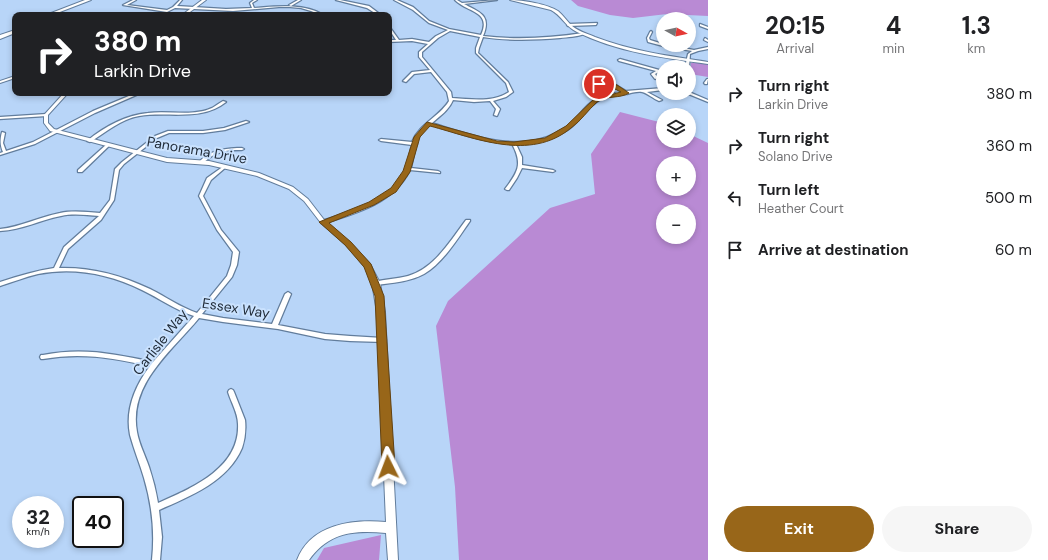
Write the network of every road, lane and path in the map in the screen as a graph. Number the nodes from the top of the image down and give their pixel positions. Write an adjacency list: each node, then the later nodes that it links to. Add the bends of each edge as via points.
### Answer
1 (89, 0): 20 (highway)
2 (97, 0): 21 (highway)
3 (135, 0): 16 (street, via 124,5 164,11)
4 (181, 0): 16 (street)
5 (204, 0): 17 (street)
6 (207, 0): 17 (street)
7 (256, 0): 18 (street, via 251,3)
8 (300, 0): 15 (street)
9 (337, 0): 26 (street, via 368,6)
10 (395, 0): 32 (street, via 412,8 427,21)
11 (456, 0): 14 (street)
12 (496, 0): 14 (street)
13 (512, 0): 28 (street, via 553,10)
14 (461, 4): 38 (street, via 485,19)
15 (290, 6): 18 (street); 25 (street, via 310,8)
16 (174, 7): 17 (street)
17 (194, 8): 19 (street); 22 (street); 23 (street)
18 (253, 8): 19 (street)
19 (213, 9): 24 (street)
20 (56, 12)
21 (65, 12)
22 (188, 12)
23 (190, 12)
24 (211, 12)
25 (317, 12)
26 (376, 12)
27 (596, 24): 28 (street)
28 (568, 25): 37 (street)
29 (701, 25): 31 (street)
30 (12, 28): 36 (highway)
31 (708, 28)
32 (450, 30): 38 (street); 42 (street)
33 (12, 32): 39 (highway)
34 (392, 32): 40 (street)
35 (651, 32): 43 (street, via 649,41)
36 (0, 33)
37 (583, 34): 38 (street, via 548,38); 48 (street, via 634,50)
38 (483, 35): 67 (street, via 477,46 477,53 511,92 505,97)
39 (0, 36)
40 (398, 40): 41 (street); 42 (street)
41 (392, 41)
42 (428, 43): 52 (street, via 419,54)
43 (656, 43)
44 (708, 48): 45 (street)
45 (696, 51)
46 (692, 52): 48 (street)
47 (620, 60): 51 (street)
48 (688, 60)
49 (696, 61): 50 (street)
50 (708, 63)
51 (656, 70)
52 (432, 71): 57 (street, via 413,73); 66 (street)
53 (656, 72): 55 (street)
54 (12, 77): 56 (street)
55 (656, 78)
56 (0, 81)
57 (404, 81)
58 (599, 84): 61 (street, via 615,86)
59 (656, 90): 60 (street)
60 (643, 92): 61 (street); 65 (street)
61 (626, 93): 80 (street, via 596,100 579,119 555,136)
62 (63, 96): 70 (street)
63 (132, 96): 75 (street)
64 (696, 96): 68 (street)
65 (656, 98)
66 (451, 99): 67 (street); 74 (street, via 445,110)
67 (492, 100): 71 (street, via 497,104)
68 (708, 101)
69 (224, 102): 78 (street, via 211,110 196,114 153,113 132,116)
70 (46, 115): 72 (street); 75 (street, via 47,126)
71 (496, 115)
72 (0, 118)
73 (247, 122): 84 (street, via 210,131 164,133)
74 (429, 124): 79 (street, via 417,137); 80 (street, via 487,140)
75 (55, 132): 78 (street, Panorama Drive); 83 (street, via 26,146)
76 (3, 133): 83 (street, via 1,143)
77 (381, 140): 79 (street)
78 (89, 141): 81 (street, Panorama Drive)
79 (415, 144): 89 (street)
80 (514, 144): 87 (street)
81 (108, 145): 84 (street, Panorama Drive); 90 (street)
82 (242, 149): 86 (street, via 217,152)
83 (5, 152): 85 (street)
84 (137, 153): 86 (street, Panorama Drive, via 167,160); 94 (street, via 117,170 114,194)
85 (0, 154)
86 (202, 162): 88 (street, Panorama Drive)
87 (520, 166): 91 (street); 93 (street, via 519,173)
88 (224, 167): 96 (street, Panorama Drive, via 266,177 290,188 306,200); 102 (street, Carlisle Way, via 209,179 201,196 219,230 234,248 236,258 229,278)
89 (408, 169): 92 (street); 96 (street, via 401,181 386,196)
90 (80, 171)
91 (553, 171)
92 (438, 172)
93 (507, 189)
94 (102, 215): 97 (street, via 60,214 15,229); 98 (street, via 66,248)
95 (468, 221): 99 (street, via 434,263 422,273 401,280)
96 (323, 222): 99 (street, Panorama Drive, via 368,266)
97 (0, 230)
98 (56, 268): 100 (street, Essex Way, via 20,276); 102 (street, Essex Way, via 102,273 143,287)
99 (376, 283): 104 (street, Panorama Drive)
100 (0, 284)
101 (288, 294): 103 (street)
102 (197, 314): 103 (street, Essex Way, via 228,321); 106 (street, Carlisle Way)
103 (274, 326): 104 (street, Essex Way, via 316,335)
104 (383, 340): 109 (street, Panorama Drive)
105 (43, 357): 106 (street, via 84,352)
106 (155, 365): 108 (street, Carlisle Way, via 141,384 131,416)
107 (231, 392): 108 (street, via 242,424 241,437 234,456 225,468 208,482)
108 (155, 508): 110 (street, Carlisle Way, via 158,546)
109 (391, 528): 111 (street, via 357,525 334,531 320,539); 112 (street, Panorama Drive)
110 (156, 560)
111 (302, 560)
112 (393, 560)

